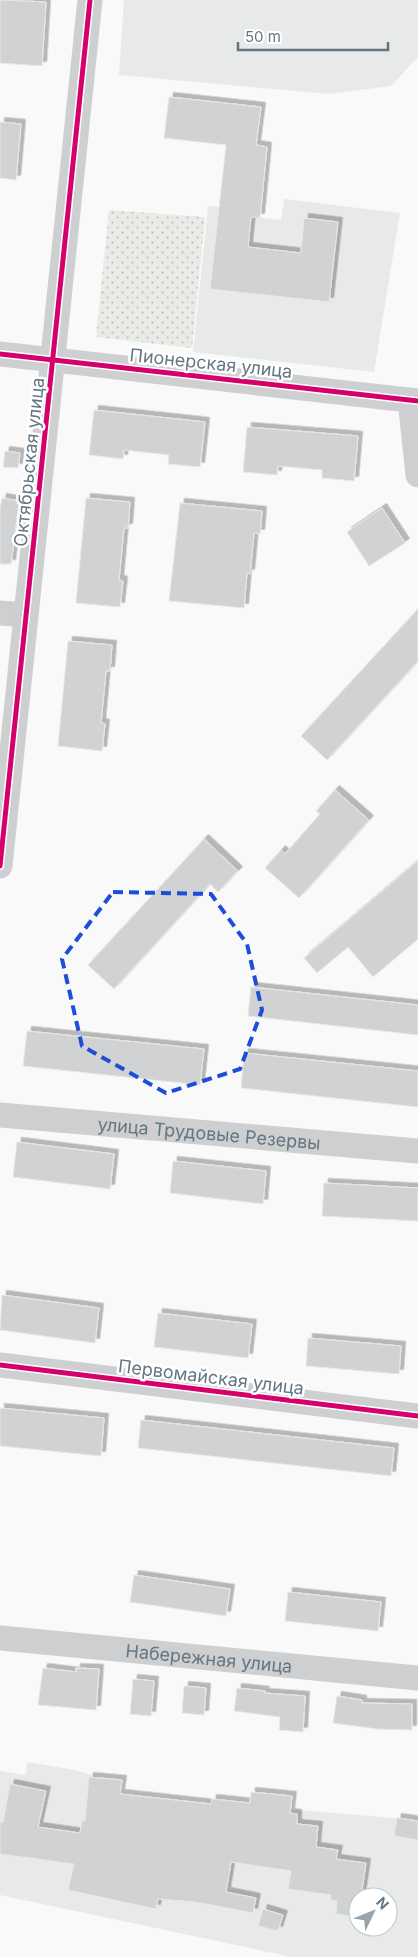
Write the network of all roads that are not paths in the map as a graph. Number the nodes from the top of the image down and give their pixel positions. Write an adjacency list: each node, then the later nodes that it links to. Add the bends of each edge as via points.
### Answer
1 (90, 0): 3 (street, Октябрьская улица)
2 (0, 354): 3 (street, Пионерская улица)
3 (53, 359): 4 (street, Пионерская улица); 7 (street, Октябрьская улица)
4 (414, 401): 5 (street, Пионерская улица)
5 (418, 475)
6 (0, 612): 7 (street)
7 (26, 616): 8 (street, Октябрьская улица)
8 (1, 854)
9 (0, 1115): 10 (street, улица Трудовые Резервы)
10 (418, 1151)
11 (0, 1365): 12 (street, Первомайская улица)
12 (418, 1416)
13 (0, 1638): 14 (street, Набережная улица)
14 (418, 1678)

